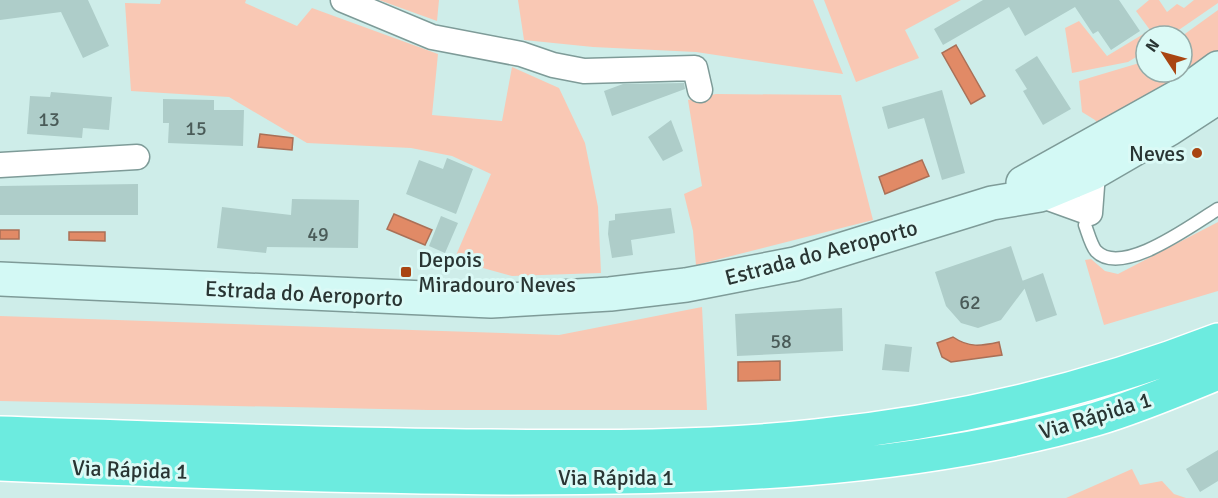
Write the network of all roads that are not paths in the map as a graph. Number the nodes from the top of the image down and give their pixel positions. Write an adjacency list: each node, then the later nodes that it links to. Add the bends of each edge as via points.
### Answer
1 (343, 0): 3 (street, via 432,37 521,54 584,72 694,68)
2 (1218, 68): 4 (main road, Estrada do Aeroporto)
3 (700, 90)
4 (1181, 95): 8 (main road, via 1109,151); 10 (main road, Estrada do Aeroporto, via 1038,174)
5 (1218, 97): 8 (main road, Estrada do Aeroporto)
6 (137, 157): 7 (street)
7 (0, 165)
8 (1093, 173): 9 (main road, Estrada do Aeroporto); 12 (street)
9 (1040, 195): 10 (main road, Estrada do Aeroporto); 12 (street)
10 (992, 204): 13 (main road, Estrada do Aeroporto, via 795,264 736,277 610,294 491,301)
11 (1218, 209): 12 (lane, via 1170,239 1125,260 1111,260 1096,251 1085,225)
12 (1090, 213)
13 (0, 279)
14 (1218, 340): 16 (highway, Via Rápida 1, via 1121,374 992,408 817,436 616,447 363,445)
15 (1218, 373): 17 (highway, Via Rápida 1, via 1098,418 943,453 818,468 706,476 343,477)
16 (0, 433)
17 (0, 464)

